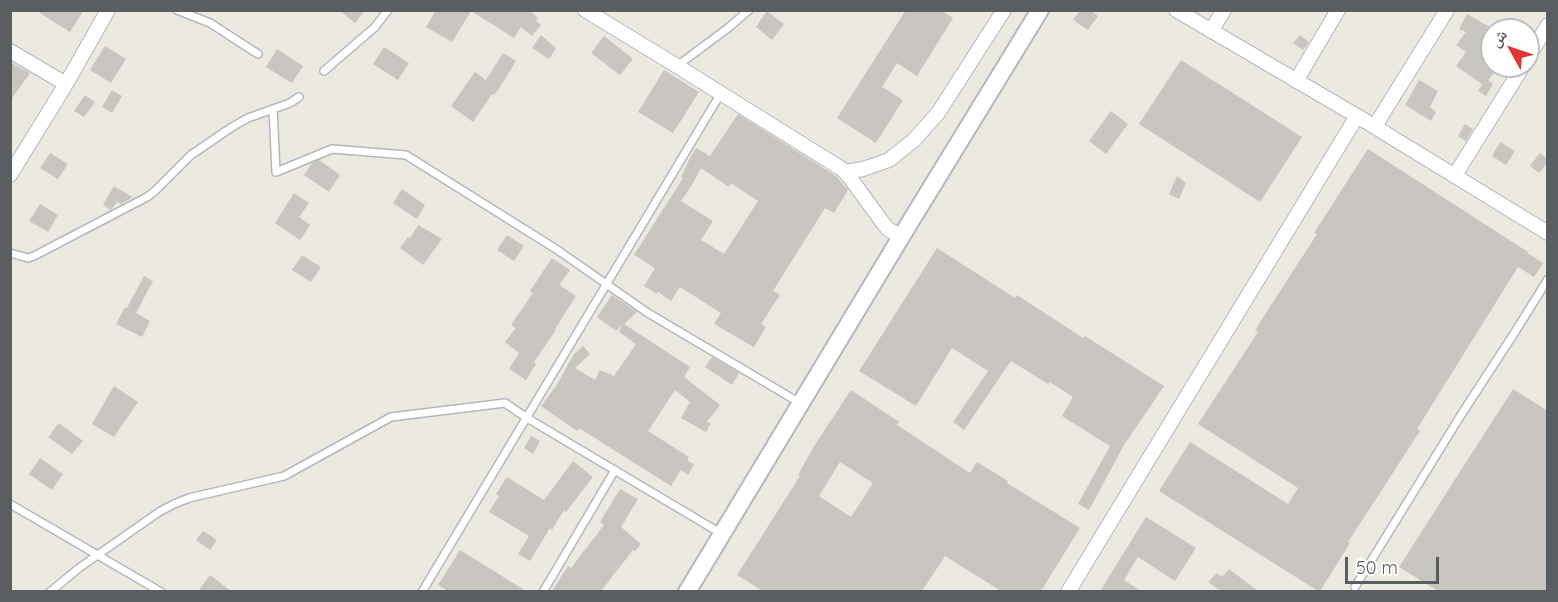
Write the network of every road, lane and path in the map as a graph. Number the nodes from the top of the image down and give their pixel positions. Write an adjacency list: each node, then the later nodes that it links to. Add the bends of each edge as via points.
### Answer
1 (108, 10): 19 (street)
2 (177, 10): 14 (lane, via 210,22)
3 (388, 10): 16 (lane, via 375,27)
4 (585, 10): 15 (street)
5 (749, 10): 15 (lane)
6 (1004, 10): 25 (street, via 939,113 914,140 889,159)
7 (1040, 10): 29 (street)
8 (1176, 10): 12 (street)
9 (1224, 10): 12 (street)
10 (1338, 10): 18 (street)
11 (1447, 10): 24 (street)
12 (1211, 32): 18 (street)
13 (10, 51): 19 (street)
14 (258, 54)
15 (677, 66): 20 (street)
16 (324, 71)
17 (1516, 78): 27 (street)
18 (1296, 81): 23 (street)
19 (66, 84): 26 (street)
20 (722, 93): 25 (street); 32 (lane)
21 (299, 97): 22 (lane)
22 (273, 109): 30 (lane, via 248,118 198,150 147,197 34,256); 32 (lane, via 276,172 332,149 406,155)
23 (1357, 116): 24 (street); 47 (street)
24 (1375, 126): 27 (street)
25 (845, 172): 29 (street, via 888,229)
26 (10, 175)
27 (1455, 176): 28 (street)
28 (1546, 227)
29 (901, 237): 33 (street)
30 (10, 253)
31 (1548, 279): 40 (lane)
32 (606, 284): 33 (lane); 34 (lane)
33 (800, 403): 37 (street)
34 (527, 418): 35 (lane); 38 (lane, via 505,403 391,417 284,476 174,504); 44 (lane)
35 (615, 470): 37 (lane); 45 (lane)
36 (10, 504): 38 (lane)
37 (722, 534): 46 (street)
38 (98, 555): 39 (lane); 41 (lane)
39 (146, 583): 42 (lane); 43 (lane)
40 (1355, 587)
41 (51, 591)
42 (142, 591)
43 (161, 591)
44 (422, 591)
45 (543, 591)
46 (687, 591)
47 (1068, 591)

